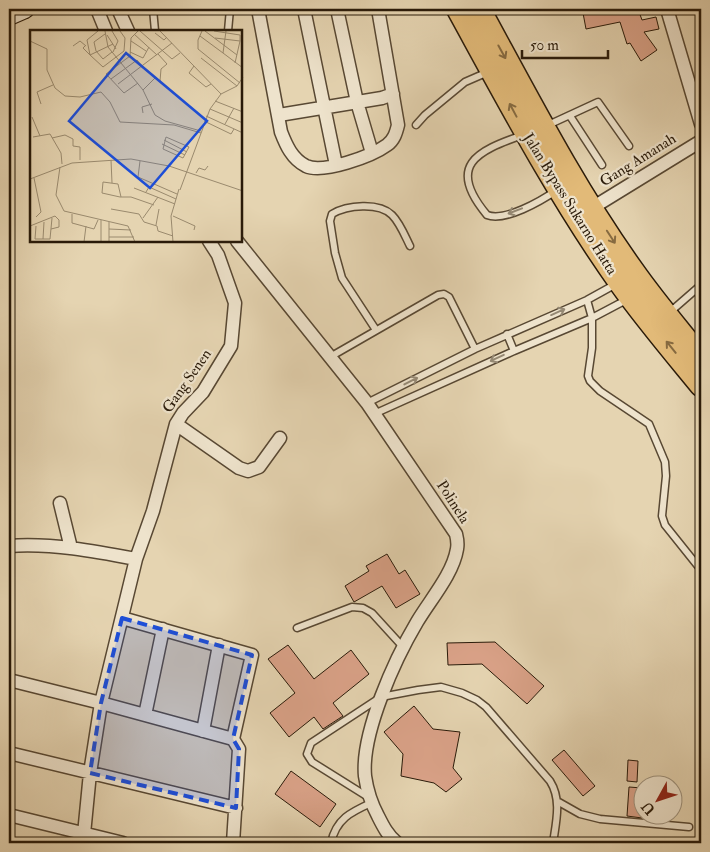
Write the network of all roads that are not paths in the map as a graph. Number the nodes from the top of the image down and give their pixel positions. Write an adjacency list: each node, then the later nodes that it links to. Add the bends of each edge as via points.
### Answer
1 (97, 9): 12 (street)
2 (118, 9): 13 (street)
3 (153, 9): 14 (lane)
4 (230, 9): 15 (lane)
5 (258, 9): 20 (street)
6 (304, 9): 19 (street)
7 (338, 9): 18 (street)
8 (378, 9): 17 (street)
9 (458, 9): 16 (highway, Jalan Bypass Sukarno Hatta)
10 (479, 9): 24 (highway, Jalan Bypass Sukarno Hatta, one-way to 24)
11 (667, 9): 22 (street)
12 (106, 30)
13 (128, 30)
14 (155, 30)
15 (228, 30)
16 (492, 71): 23 (lane, via 465,82); 24 (highway, Jalan Bypass Sukarno Hatta, one-way to 16)
17 (393, 94): 18 (street); 27 (street, via 398,125 395,136 388,145)
18 (357, 102): 19 (street); 27 (street)
19 (324, 108): 20 (street); 29 (street)
20 (279, 115): 29 (street, via 286,144 300,162 308,167)
21 (570, 116): 24 (lane); 26 (lane, via 598,102); 28 (lane)
22 (701, 124)
23 (416, 125)
24 (535, 130): 30 (highway, Jalan Bypass Sukarno Hatta); 30 (lane, one-way to 24, via 540,202 500,217 486,215 474,198 466,172 474,158 501,142)
25 (701, 141): 31 (street, Gang Amanah)
26 (629, 146)
27 (372, 152): 29 (street)
28 (602, 165)
29 (336, 166)
30 (566, 184): 31 (highway, Jalan Bypass Sukarno Hatta); 36 (highway, Jalan Bypass Sukarno Hatta)
31 (592, 208): 38 (highway, Jalan Bypass Sukarno Hatta, one-way to 38, via 632,271)
32 (210, 242): 49 (street, Gang Senen, via 218,255 235,303 231,346 203,392)
33 (238, 242): 44 (street, Polinela)
34 (410, 246): 40 (lane, via 395,217 387,210 358,207 332,214 330,221 342,278)
35 (701, 285): 38 (lane)
36 (625, 290): 37 (lane); 39 (lane); 46 (highway, Jalan Bypass Sukarno Hatta, one-way to 36)
37 (587, 300): 39 (lane); 41 (lane, one-way to 37)
38 (666, 315): 45 (highway, Jalan Bypass Sukarno Hatta)
39 (592, 318): 43 (lane); 55 (lane, via 590,381 648,424 665,462 662,516 665,525)
40 (376, 330): 42 (lane, via 444,294 449,297); 44 (lane)
41 (507, 334): 42 (lane); 43 (lane)
42 (475, 349): 47 (lane, one-way to 42)
43 (514, 351): 48 (lane, one-way to 48)
44 (330, 357): 47 (street, Polinela)
45 (701, 358)
46 (701, 385)
47 (367, 403): 48 (street, Polinela)
48 (374, 414): 60 (street, Polinela, via 457,540 458,548 451,567)
49 (176, 424): 50 (street, via 248,471 259,467); 54 (street, Gang Senen, via 153,511)
50 (280, 438)
51 (60, 503): 53 (street)
52 (9, 546): 53 (street, via 31,544)
53 (71, 548): 54 (street)
54 (136, 559): 56 (street, Gang Senen)
55 (701, 570)
56 (122, 618): 58 (street); 63 (street, Gang Senen)
57 (297, 628): 60 (lane, via 352,607 363,608 372,613)
58 (163, 630): 59 (street); 64 (street)
59 (219, 645): 65 (street); 66 (street, via 252,655)
60 (404, 648): 62 (street, Polinela)
61 (9, 680): 63 (street)
62 (381, 697): 69 (street, Polinela, via 365,758); 69 (lane, via 312,741 307,750 312,762); 70 (lane, via 441,687 477,700 544,773)
63 (101, 703): 64 (street); 68 (street, Gang Senen)
64 (145, 715): 65 (street)
65 (203, 731): 66 (street)
66 (233, 739): 71 (street, via 239,749)
67 (9, 753): 68 (street)
68 (90, 773): 71 (street); 74 (street, Gang Senen)
69 (371, 801): 75 (street, Polinela); 78 (lane, via 338,824)
70 (557, 801): 73 (lane, via 580,814 600,819); 79 (lane)
71 (236, 808): 77 (street)
72 (9, 815): 74 (street)
73 (689, 828)
74 (83, 838): 76 (street)
75 (394, 842)
76 (123, 843)
77 (233, 843)
78 (330, 843)
79 (553, 843)

